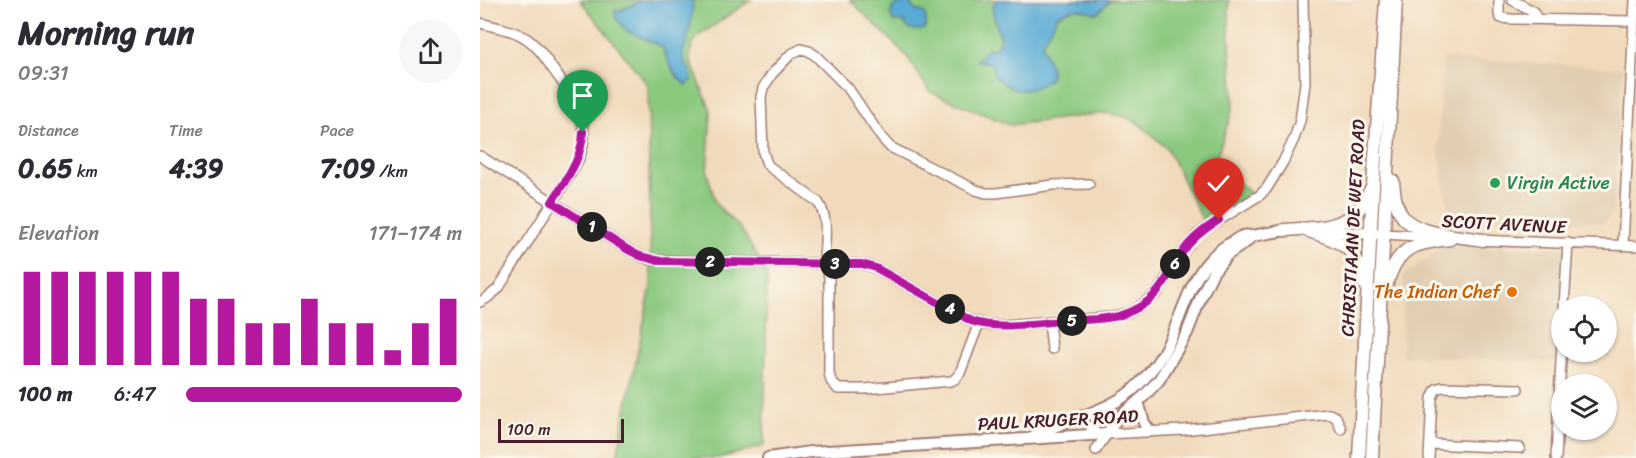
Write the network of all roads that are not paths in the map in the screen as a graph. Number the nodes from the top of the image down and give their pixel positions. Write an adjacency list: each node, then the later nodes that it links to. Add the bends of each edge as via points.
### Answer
1 (1303, 0): 29 (street, via 1305,83 1301,114 1294,139 1267,188 1197,236 1157,293 1139,307 1111,317)
2 (1386, 0): 13 (main road, CHRISTIAAN DE WET ROAD)
3 (1396, 0): 10 (main road, CHRISTIAAN DE WET ROAD)
4 (1499, 0): 7 (street, via 1501,18)
5 (1512, 0): 7 (street, via 1533,11)
6 (1635, 0): 8 (street)
7 (1537, 19): 8 (street)
8 (1633, 21): 22 (street)
9 (480, 23): 14 (street, via 529,40 578,106 583,126 582,148 576,165)
10 (1390, 134): 17 (main road, CHRISTIAAN DE WET ROAD); 20 (main road, via 1394,192 1402,216 1426,231)
11 (480, 156): 14 (street)
12 (1089, 184): 24 (street, via 996,193 976,190 890,147 848,88 816,56 798,50 763,88 763,145 767,164 822,208)
13 (1373, 186): 15 (main road, via 1360,209 1347,219 1325,226); 17 (main road, CHRISTIAAN DE WET ROAD)
14 (552, 202): 24 (street, via 630,251 652,260); 26 (street, via 498,289)
15 (1284, 230): 16 (street); 18 (street)
16 (1306, 230): 17 (street); 28 (main road, via 1350,249 1360,266)
17 (1378, 233): 19 (street, SCOTT AVENUE); 27 (main road, CHRISTIAAN DE WET ROAD); 28 (main road, CHRISTIAAN DE WET ROAD)
18 (1252, 236): 34 (street, via 1227,255 1214,272 1169,366); 35 (street, via 1243,236 1221,249 1207,263 1190,287 1167,344 1152,369 1124,396)
19 (1454, 238): 20 (street, SCOTT AVENUE); 27 (main road, via 1415,246 1401,254 1391,271)
20 (1483, 240): 21 (street, SCOTT AVENUE)
21 (1568, 243): 22 (street, SCOTT AVENUE); 25 (street)
22 (1623, 245): 23 (street, SCOTT AVENUE)
23 (1636, 246)
24 (824, 263): 30 (street, via 876,268); 30 (street, via 829,277 829,372 838,389 951,381 960,373)
25 (1565, 296)
26 (480, 302)
27 (1380, 307): 46 (main road, CHRISTIAAN DE WET ROAD)
28 (1366, 308): 45 (main road, CHRISTIAAN DE WET ROAD)
29 (1049, 322): 30 (street); 31 (street)
30 (979, 323)
31 (1052, 349)
32 (1561, 362): 48 (street)
33 (1518, 389): 41 (street, via 1436,388)
34 (1138, 402): 37 (street, via 1140,415); 38 (street, via 1116,420)
35 (1101, 409): 39 (street); 40 (street)
36 (1341, 429): 37 (street, PAUL KRUGER ROAD, via 1336,417 1329,414)
37 (1150, 431): 38 (street, PAUL KRUGER ROAD)
38 (1107, 434): 39 (street, PAUL KRUGER ROAD); 43 (street)
39 (1090, 435): 40 (street, PAUL KRUGER ROAD); 43 (street)
40 (1032, 438): 44 (street, PAUL KRUGER ROAD)
41 (1430, 444): 42 (street); 47 (street)
42 (1520, 448)
43 (1095, 454)
44 (770, 458)
45 (1359, 458)
46 (1372, 458)
47 (1429, 458)
48 (1556, 458)

